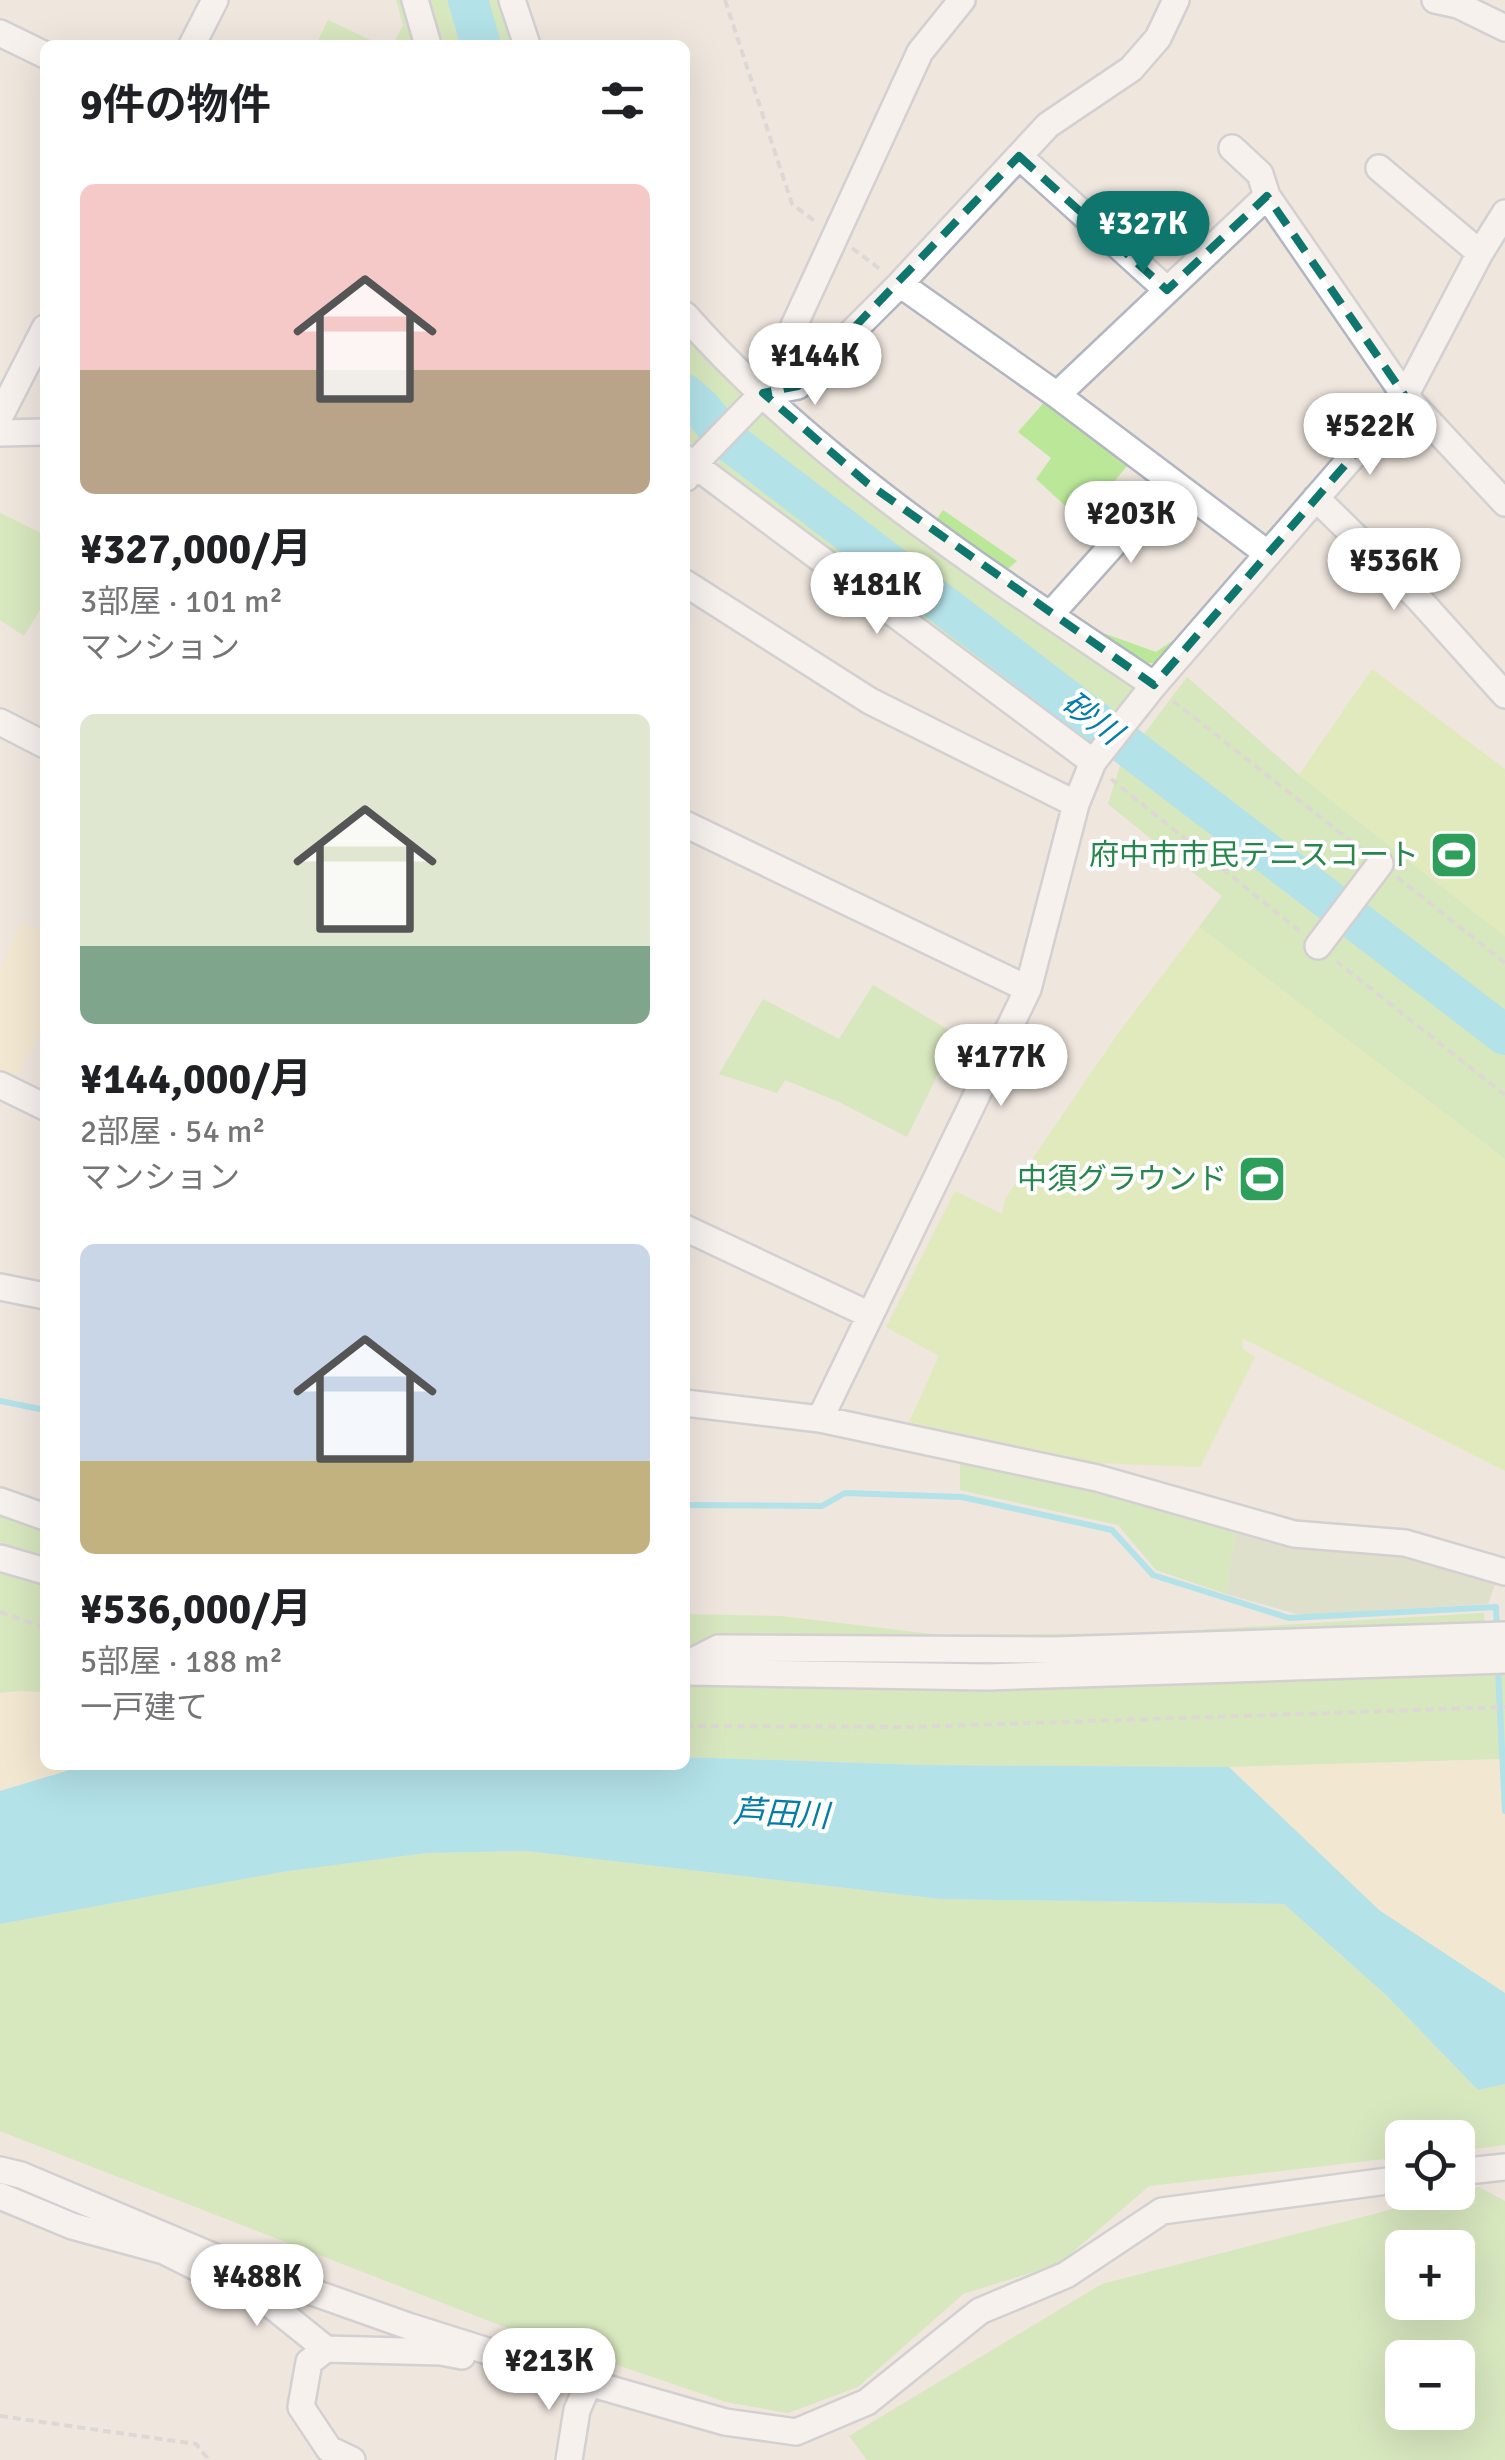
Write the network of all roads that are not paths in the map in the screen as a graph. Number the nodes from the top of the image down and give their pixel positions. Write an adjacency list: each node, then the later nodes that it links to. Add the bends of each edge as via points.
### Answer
1 (216, 0): 9 (street)
2 (415, 0): 10 (street)
3 (512, 0): 11 (street)
4 (962, 0): 23 (street, via 920,52)
5 (1176, 0): 14 (street, via 1158,38 1132,69 1048,125)
6 (1435, 0): 7 (street)
7 (1505, 28)
8 (0, 33): 12 (street)
9 (195, 40)
10 (427, 40)
11 (526, 40)
12 (40, 53)
13 (1232, 148): 16 (street, via 1260,174)
14 (1019, 156): 19 (street); 20 (street)
15 (1378, 168): 18 (street)
16 (1267, 196): 20 (street); 25 (street)
17 (1505, 213): 18 (street)
18 (1480, 252): 25 (street)
19 (900, 284): 23 (street, via 798,386); 24 (street)
20 (1168, 290): 24 (street)
21 (690, 320): 23 (street)
22 (40, 338): 26 (street)
23 (763, 392): 29 (street); 35 (street, via 867,483)
24 (1057, 396): 30 (street)
25 (1405, 396): 31 (street); 32 (street)
26 (0, 416)
27 (0, 432): 28 (street)
28 (40, 432)
29 (691, 465): 40 (street)
30 (1170, 481): 33 (street); 35 (street)
31 (1316, 498): 33 (street); 37 (street)
32 (1505, 503)
33 (1268, 554): 36 (street)
34 (690, 586): 41 (street, via 870,702)
35 (1050, 615): 36 (street)
36 (1154, 685): 40 (street)
37 (1505, 695)
38 (0, 722): 39 (street)
39 (40, 742)
40 (1093, 762): 41 (street)
41 (1076, 804): 45 (street)
42 (690, 826): 45 (street)
43 (1380, 864): 44 (street)
44 (1318, 946)
45 (1028, 989): 51 (street)
46 (0, 1085): 47 (street)
47 (40, 1105)
48 (690, 1230): 51 (street)
49 (0, 1287): 50 (street)
50 (40, 1295)
51 (870, 1315): 53 (street)
52 (690, 1404): 53 (street)
53 (820, 1419): 58 (street, via 1096,1478 1294,1534 1404,1543)
54 (0, 1502): 55 (street)
55 (40, 1515)
56 (0, 1558): 57 (street)
57 (40, 1570)
58 (1505, 1572)
59 (1505, 1635): 61 (street, via 1054,1650 718,1648)
60 (1505, 1660): 62 (street, via 987,1677)
61 (690, 1666)
62 (690, 1669)
63 (1505, 2168): 65 (street)
64 (0, 2170): 68 (street)
65 (1475, 2171)
66 (1385, 2182): 71 (street, via 1162,2212 1066,2275 980,2311 867,2402 796,2432 725,2422)
67 (0, 2196): 68 (street, via 72,2226)
68 (167, 2244): 69 (street, via 270,2304); 70 (street)
69 (326, 2349): 70 (street, via 441,2352 484,2361); 72 (street, via 308,2362 302,2407 329,2449)
70 (488, 2352): 71 (street)
71 (588, 2384): 73 (street)
72 (352, 2460)
73 (569, 2460)

